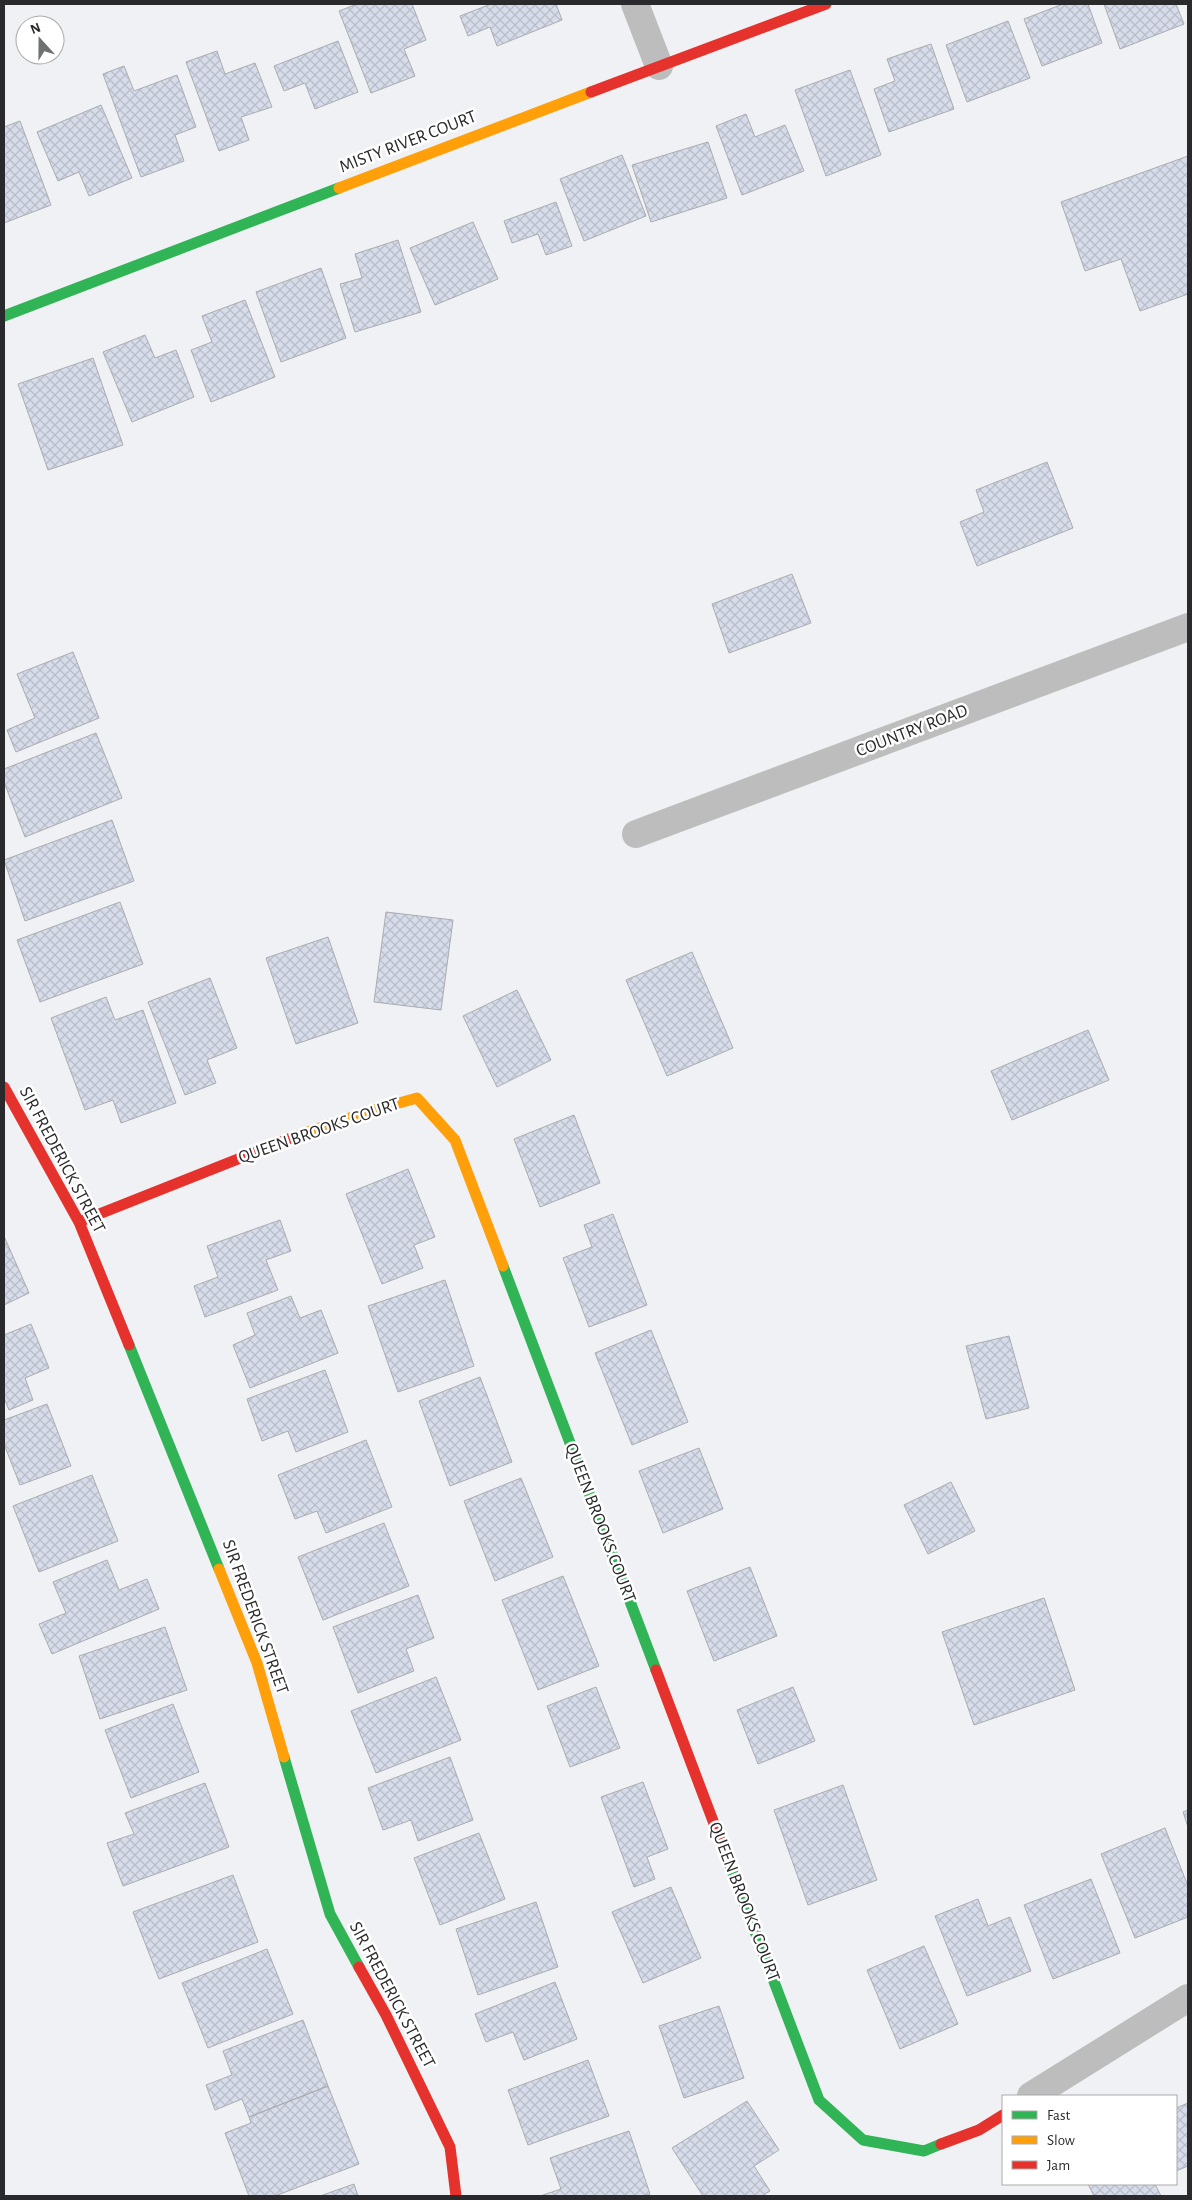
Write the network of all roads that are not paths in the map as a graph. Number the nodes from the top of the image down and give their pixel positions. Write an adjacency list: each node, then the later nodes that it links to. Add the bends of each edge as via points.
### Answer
1 (635, 4): 3 (street)
2 (826, 4): 3 (street, MISTY RIVER COURT)
3 (658, 66): 4 (street, MISTY RIVER COURT)
4 (4, 316)
5 (1188, 627): 6 (street, COUNTRY ROAD)
6 (636, 834)
7 (4, 1087): 8 (street, SIR FREDERICK STREET)
8 (80, 1222): 11 (street, QUEEN BROOKS COURT, via 366,1111 417,1098 455,1140 819,2100 863,2140 924,2151 979,2130); 12 (street, SIR FREDERICK STREET, via 257,1663 330,1914 386,2015 450,2147)
9 (1188, 1998): 10 (street)
10 (1033, 2095)
11 (1002, 2115)
12 (456, 2196)

